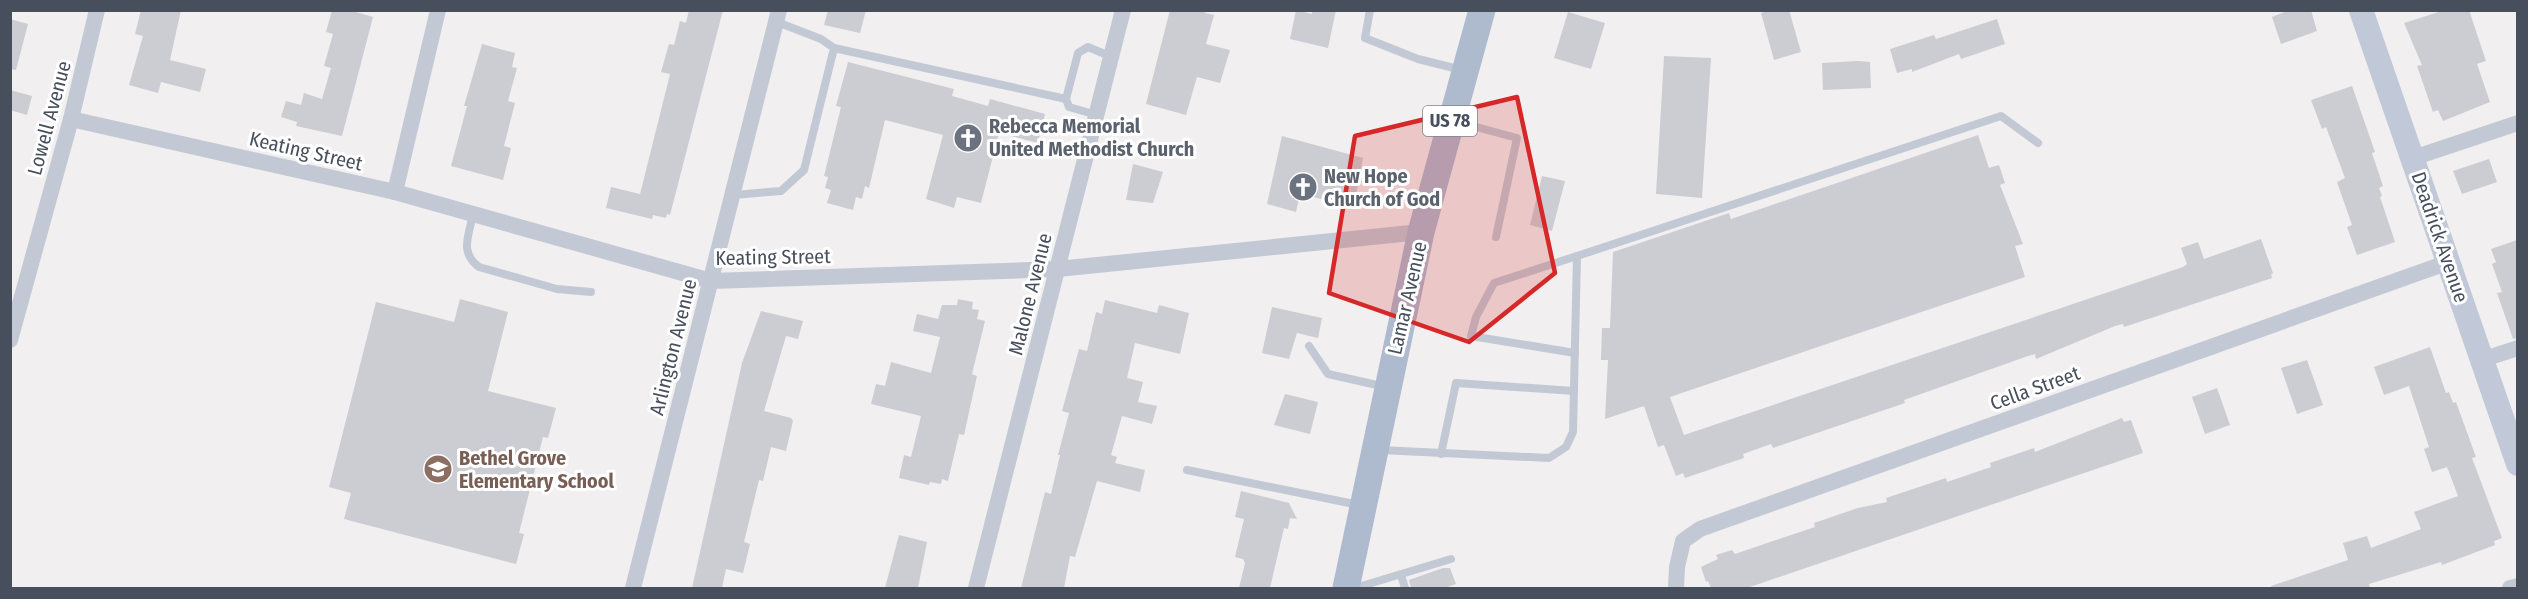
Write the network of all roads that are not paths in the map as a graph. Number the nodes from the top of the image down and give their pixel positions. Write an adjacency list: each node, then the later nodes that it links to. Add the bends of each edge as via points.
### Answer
1 (98, 10): 13 (street, Lowell Avenue)
2 (438, 10): 18 (street)
3 (1123, 10): 9 (street, Malone Avenue)
4 (1370, 10): 10 (lane, via 1365,38 1418,59)
5 (1482, 10): 10 (main road, Lamar Avenue / US 78)
6 (2361, 10): 17 (street, Deadrick Avenue)
7 (778, 16): 8 (lane); 19 (street, Arlington Avenue)
8 (834, 48): 11 (lane); 19 (lane, via 804,170 781,191)
9 (1112, 57): 11 (lane, via 1088,47 1078,53); 12 (street, Malone Avenue)
10 (1465, 71): 14 (main road, Lamar Avenue / US 78)
11 (1066, 99): 12 (lane, via 1070,107)
12 (1097, 115): 25 (street, Malone Avenue)
13 (71, 119): 18 (street, Keating Street); 28 (street, Lowell Avenue)
14 (1450, 120): 21 (main road, Lamar Avenue / US 78); 22 (lane, via 1517,138)
15 (2517, 123): 17 (street)
16 (2038, 143): 23 (lane, via 2001,116)
17 (2413, 158): 24 (street, Deadrick Avenue)
18 (395, 192): 20 (street, Keating Street)
19 (733, 195): 26 (street, Arlington Avenue)
20 (473, 214): 26 (street, Keating Street); 27 (lane, via 465,252 479,267 557,289)
21 (1421, 232): 25 (street, Keating Street); 33 (main road, Lamar Avenue / US 78)
22 (1496, 237)
23 (1577, 256): 31 (lane); 31 (lane, via 1494,283 1471,336)
24 (2449, 262): 32 (street, Deadrick Avenue); 48 (street, Cella Street, via 1700,529 1683,541)
25 (1058, 269): 26 (street, Keating Street); 44 (street, Malone Avenue)
26 (711, 280): 43 (street, Arlington Avenue)
27 (591, 292)
28 (10, 340)
29 (1309, 346): 33 (lane, via 1329,374)
30 (2517, 348): 32 (street)
31 (1575, 353): 34 (lane)
32 (2481, 360): 37 (street, Deadrick Avenue)
33 (1387, 387): 35 (main road, Lamar Avenue / US 78)
34 (1574, 391): 36 (lane, via 1573,432 1566,447 1549,458); 36 (lane, via 1456,382)
35 (1373, 450): 36 (lane); 39 (main road, Lamar Avenue / US 78)
36 (1441, 454)
37 (2517, 464)
38 (1187, 470): 39 (lane)
39 (1362, 505): 45 (main road, Lamar Avenue / US 78)
40 (1451, 559): 41 (lane)
41 (1401, 575): 46 (lane); 47 (lane)
42 (2517, 586): 49 (street)
43 (633, 588)
44 (976, 588)
45 (1346, 588)
46 (1355, 588)
47 (1405, 588)
48 (1676, 588)
49 (2510, 588)

